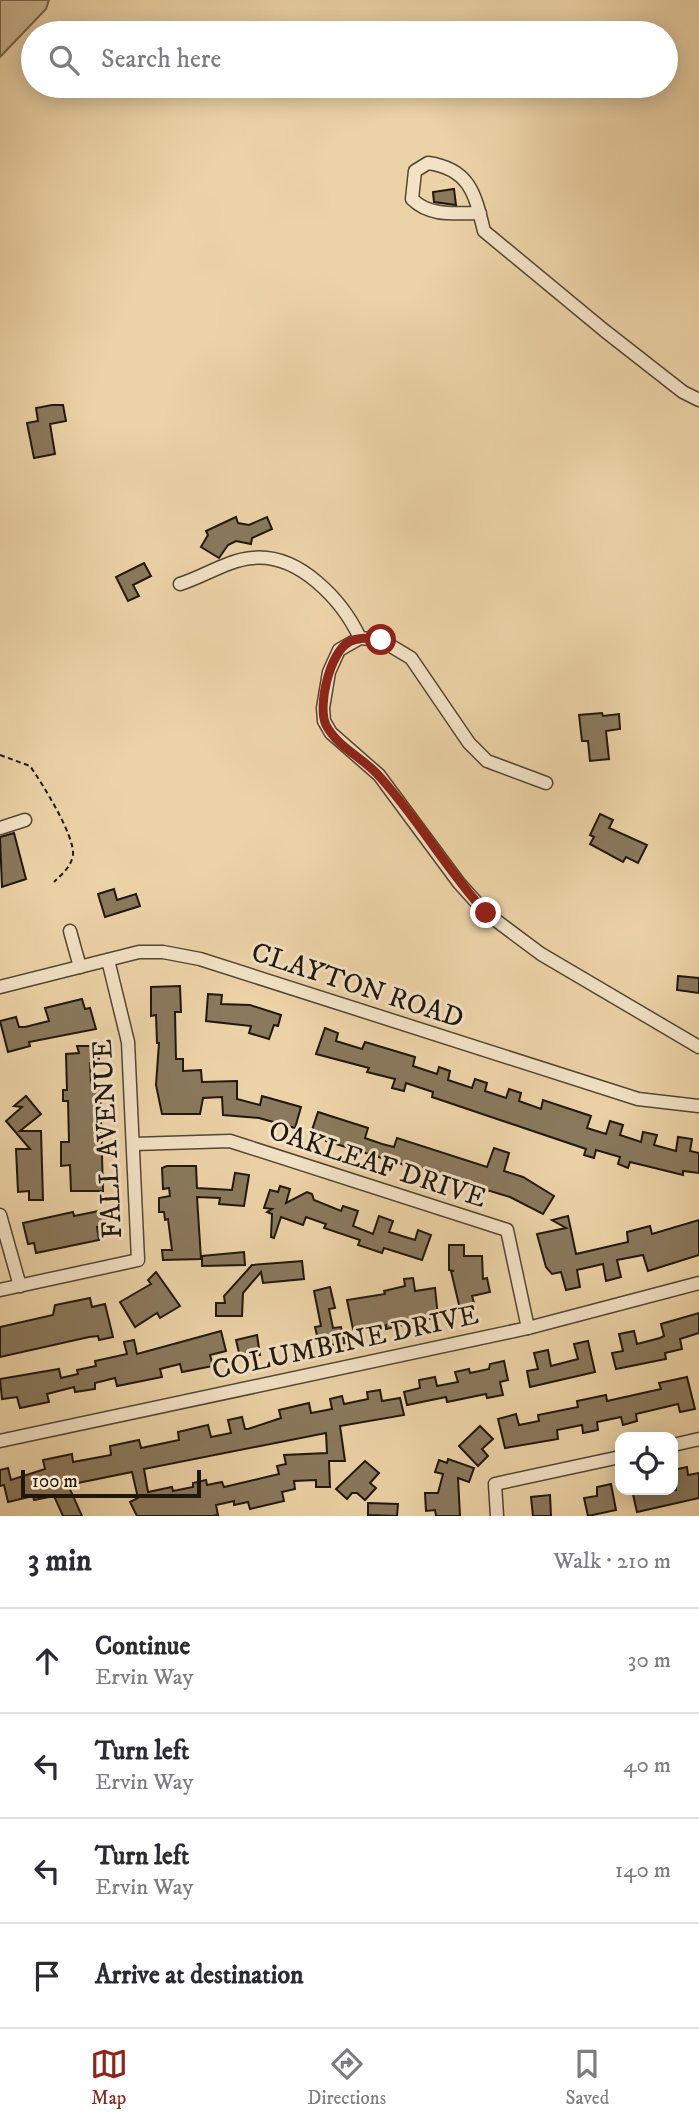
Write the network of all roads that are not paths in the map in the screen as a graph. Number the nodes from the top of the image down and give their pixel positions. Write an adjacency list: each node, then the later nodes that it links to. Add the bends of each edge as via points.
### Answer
1 (480, 213): 1 (street, via 466,180 448,166 428,163 415,171 412,199 419,207 437,213); 2 (street, via 484,231 515,258)
2 (699, 400)
3 (180, 584): 4 (street, via 244,560 271,560 296,569 327,591 350,617)
4 (360, 638): 5 (street, via 381,640 411,658 486,761); 12 (street, via 339,650 329,672 323,708 331,733 379,775 486,913 541,954)
5 (546, 783)
6 (25, 820): 7 (street)
7 (0, 828)
8 (70, 931): 10 (street)
9 (108, 960): 10 (street, CLAYTON ROAD); 13 (street, CLAYTON ROAD, via 139,952 200,959 638,1099); 14 (street, FALL AVENUE, via 128,1042)
10 (80, 967): 11 (street, CLAYTON ROAD)
11 (0, 987)
12 (699, 1047)
13 (699, 1106)
14 (134, 1144): 17 (street, FALL AVENUE, via 138,1260); 19 (street, OAKLEAF DRIVE, via 230,1141 507,1230)
15 (0, 1215): 17 (street)
16 (699, 1283): 19 (street, COLUMBINE DRIVE)
17 (20, 1286): 18 (street, FALL AVENUE)
18 (0, 1290)
19 (528, 1328): 21 (street, COLUMBINE DRIVE)
20 (699, 1440): 22 (street)
21 (0, 1441)
22 (678, 1444)
23 (615, 1458): 24 (street, via 495,1484)
24 (497, 1516)

